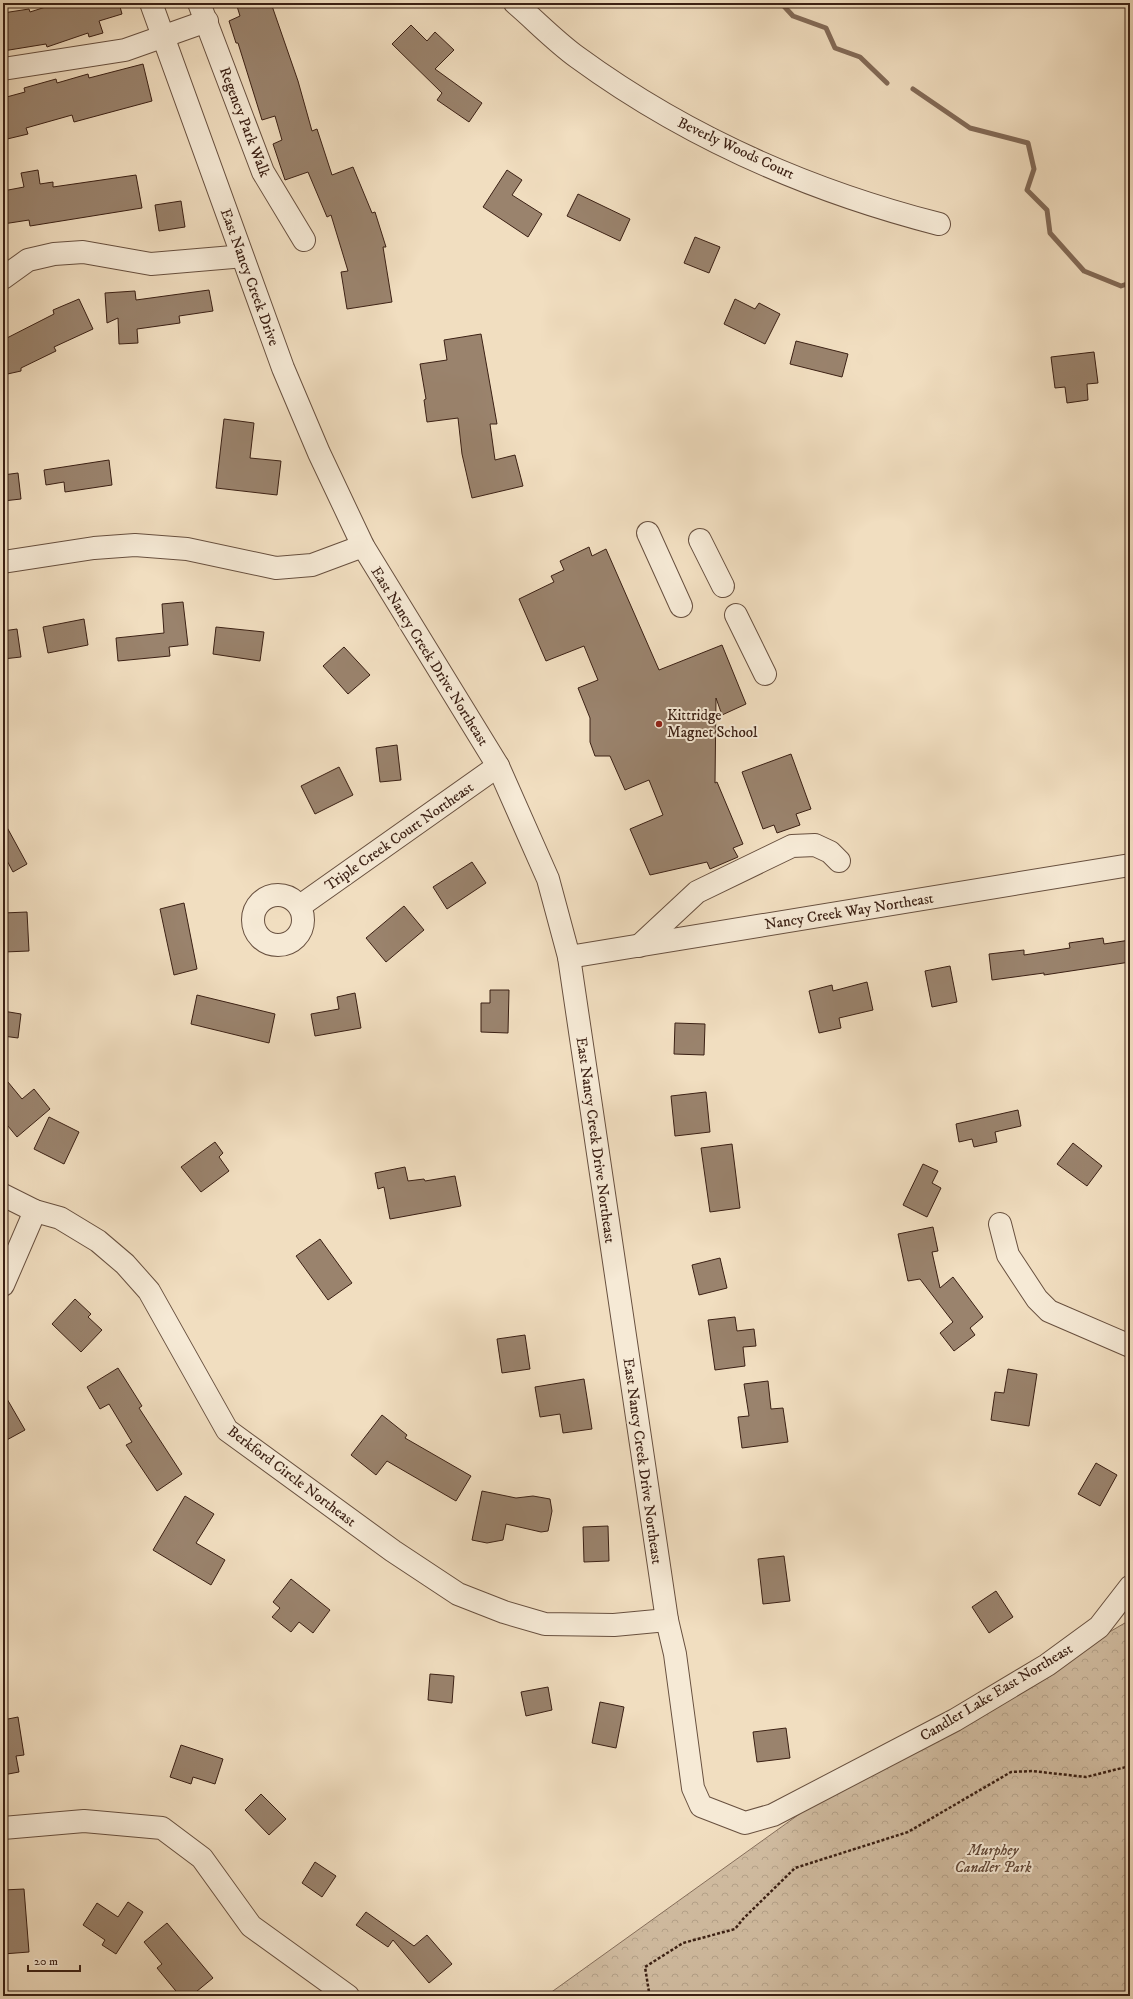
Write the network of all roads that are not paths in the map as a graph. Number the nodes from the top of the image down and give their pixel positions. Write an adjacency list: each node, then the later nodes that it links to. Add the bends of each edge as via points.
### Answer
1 (151, 3): 4 (street, East Nancy Creek Drive)
2 (515, 3): 6 (street, Beverly Woods Court, via 576,56 689,129 768,165 848,196 891,212)
3 (203, 12): 4 (street, Regency Park Walk); 7 (street, Regency Park Walk, via 263,172)
4 (164, 38): 5 (street, Regency Park Walk, via 125,50); 8 (street, East Nancy Creek Drive)
5 (3, 69)
6 (939, 224)
7 (304, 240)
8 (241, 254): 9 (street, via 233,257 152,264 83,252 54,254 28,260); 12 (street, East Nancy Creek Drive, via 283,368)
9 (3, 278)
10 (648, 533): 15 (street)
11 (700, 540): 14 (street)
12 (363, 546): 13 (street, via 312,565 276,568 187,549 135,545 94,548); 18 (street, East Nancy Creek Drive Northeast)
13 (3, 562)
14 (723, 586)
15 (681, 606)
16 (736, 615): 17 (street)
17 (765, 674)
18 (498, 766): 21 (street, Triple Creek Court Northeast); 23 (street, via 548,879)
19 (839, 861): 22 (street, via 830,852 815,845 792,846 697,892)
20 (1130, 865): 22 (street, Nancy Creek Way Northeast)
21 (300, 906)
22 (639, 946): 23 (street, Nancy Creek Way Northeast)
23 (569, 957): 30 (street, East Nancy Creek Drive Northeast)
24 (3, 1195): 25 (street, Berkford Circle Northeast)
25 (36, 1211): 27 (street); 30 (street, Berkford Circle Northeast, via 60,1218 98,1241 125,1264 149,1291 227,1430 393,1551 458,1594 504,1612 545,1624 614,1625)
26 (1000, 1224): 28 (street, via 1008,1256 1037,1299 1049,1311)
27 (3, 1285)
28 (1130, 1346)
29 (1130, 1587): 31 (street, Candler Lake East Northeast, via 1100,1627 1047,1665 955,1720)
30 (666, 1620): 31 (street, East Nancy Creek Drive Northeast, via 675,1654 693,1788 701,1806 745,1823 773,1815)
31 (846, 1777)
32 (3, 1828): 33 (street, via 84,1821 162,1828 202,1858 251,1926)
33 (348, 1996)

